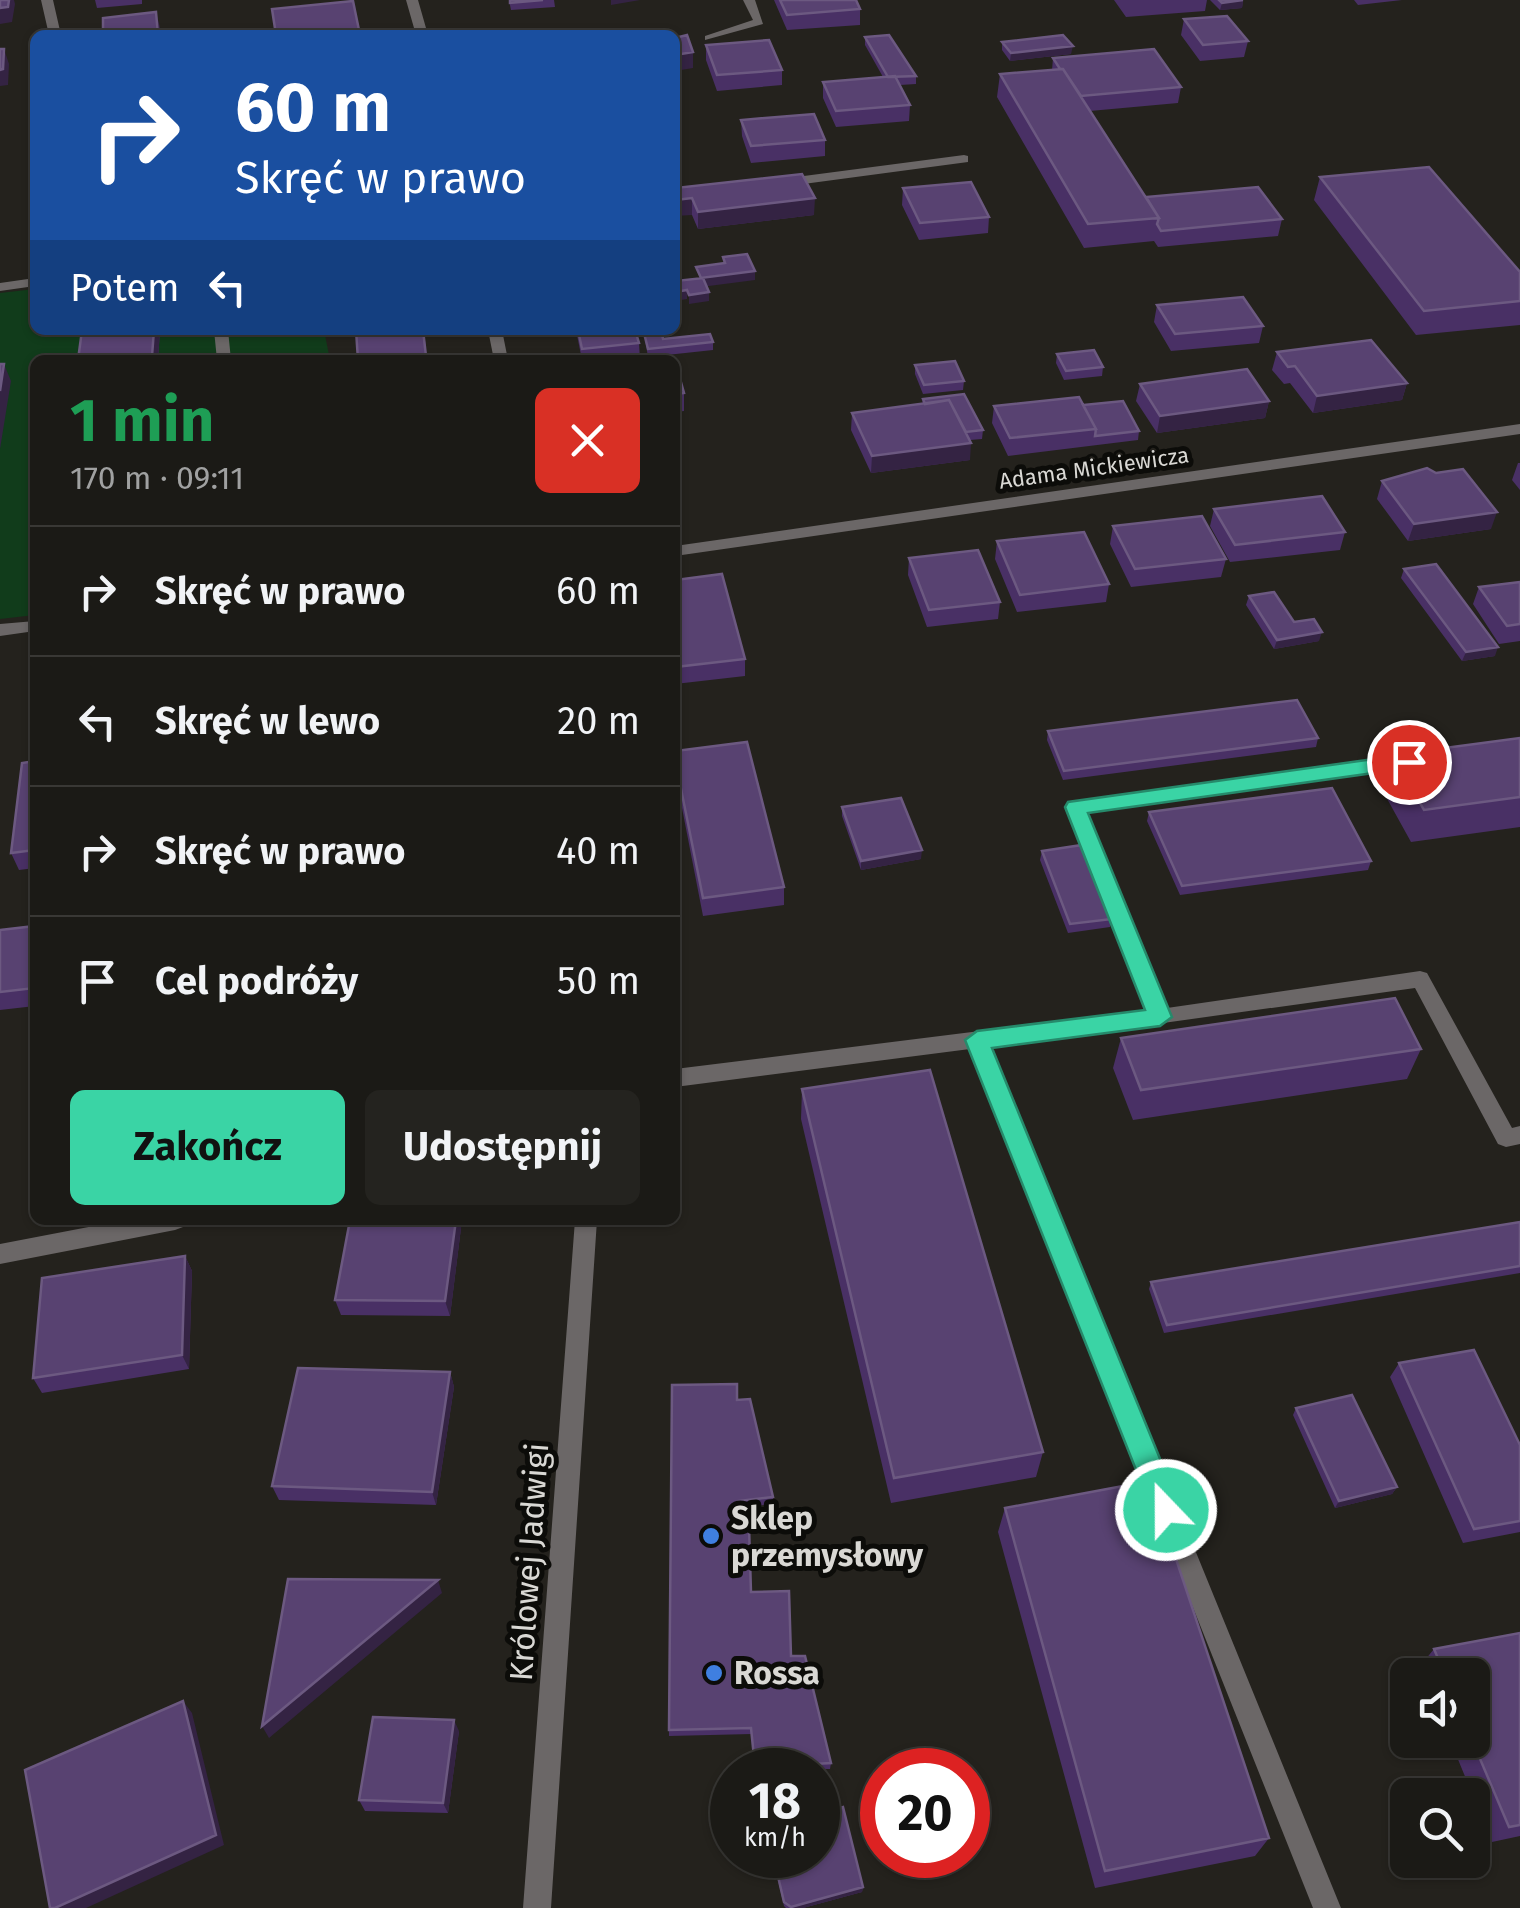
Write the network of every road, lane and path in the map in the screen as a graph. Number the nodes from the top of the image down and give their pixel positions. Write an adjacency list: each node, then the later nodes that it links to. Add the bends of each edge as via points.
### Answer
1 (47, 0): 4 (street)
2 (412, 0): 5 (street)
3 (749, 0): 6 (street, via 759,22)
4 (55, 30)
5 (421, 30)
6 (708, 38)
7 (964, 159): 8 (street)
8 (772, 184)
9 (30, 283): 10 (street)
10 (0, 287)
11 (1520, 428): 12 (street, Adama Mickiewicza)
12 (680, 550)
13 (30, 627): 14 (street)
14 (0, 630)
15 (1443, 757): 16 (street, via 1075,807)
16 (1160, 1017): 17 (street); 19 (street, via 1420,979 1506,1138)
17 (977, 1040): 18 (street); 24 (street)
18 (680, 1077)
19 (1520, 1136)
20 (149, 1225): 22 (street)
21 (586, 1225): 23 (street, Królowej Jadwigi)
22 (0, 1254)
23 (537, 1908)
24 (1327, 1908)

